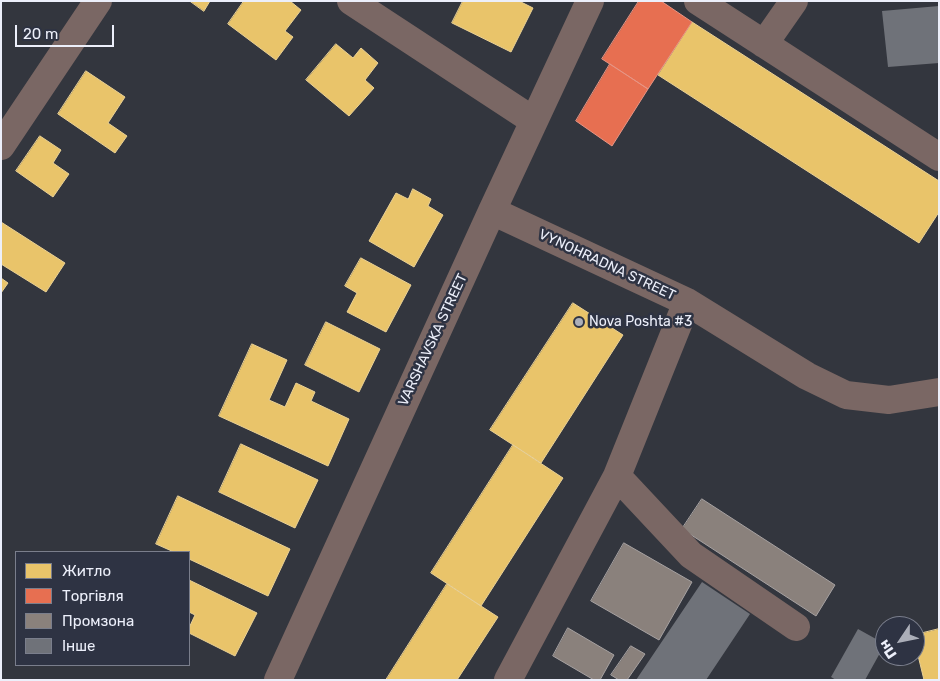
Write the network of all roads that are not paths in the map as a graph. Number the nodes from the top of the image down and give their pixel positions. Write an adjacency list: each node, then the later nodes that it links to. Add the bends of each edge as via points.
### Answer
1 (98, 1): 8 (street)
2 (351, 1): 7 (street)
3 (590, 1): 7 (street, VARSHAVSKA STREET)
4 (698, 1): 6 (street)
5 (794, 1): 6 (street)
6 (764, 44): 9 (street)
7 (534, 121): 10 (street, VARSHAVSKA STREET)
8 (1, 146)
9 (939, 157)
10 (492, 211): 11 (street, VYNOHRADNA STREET); 15 (street, VARSHAVSKA STREET)
11 (687, 302): 12 (street, VYNOHRADNA STREET, via 807,376 846,395 889,400); 13 (street)
12 (939, 392)
13 (618, 476): 14 (street, via 691,555); 16 (street)
14 (796, 627)
15 (278, 680)
16 (508, 680)

